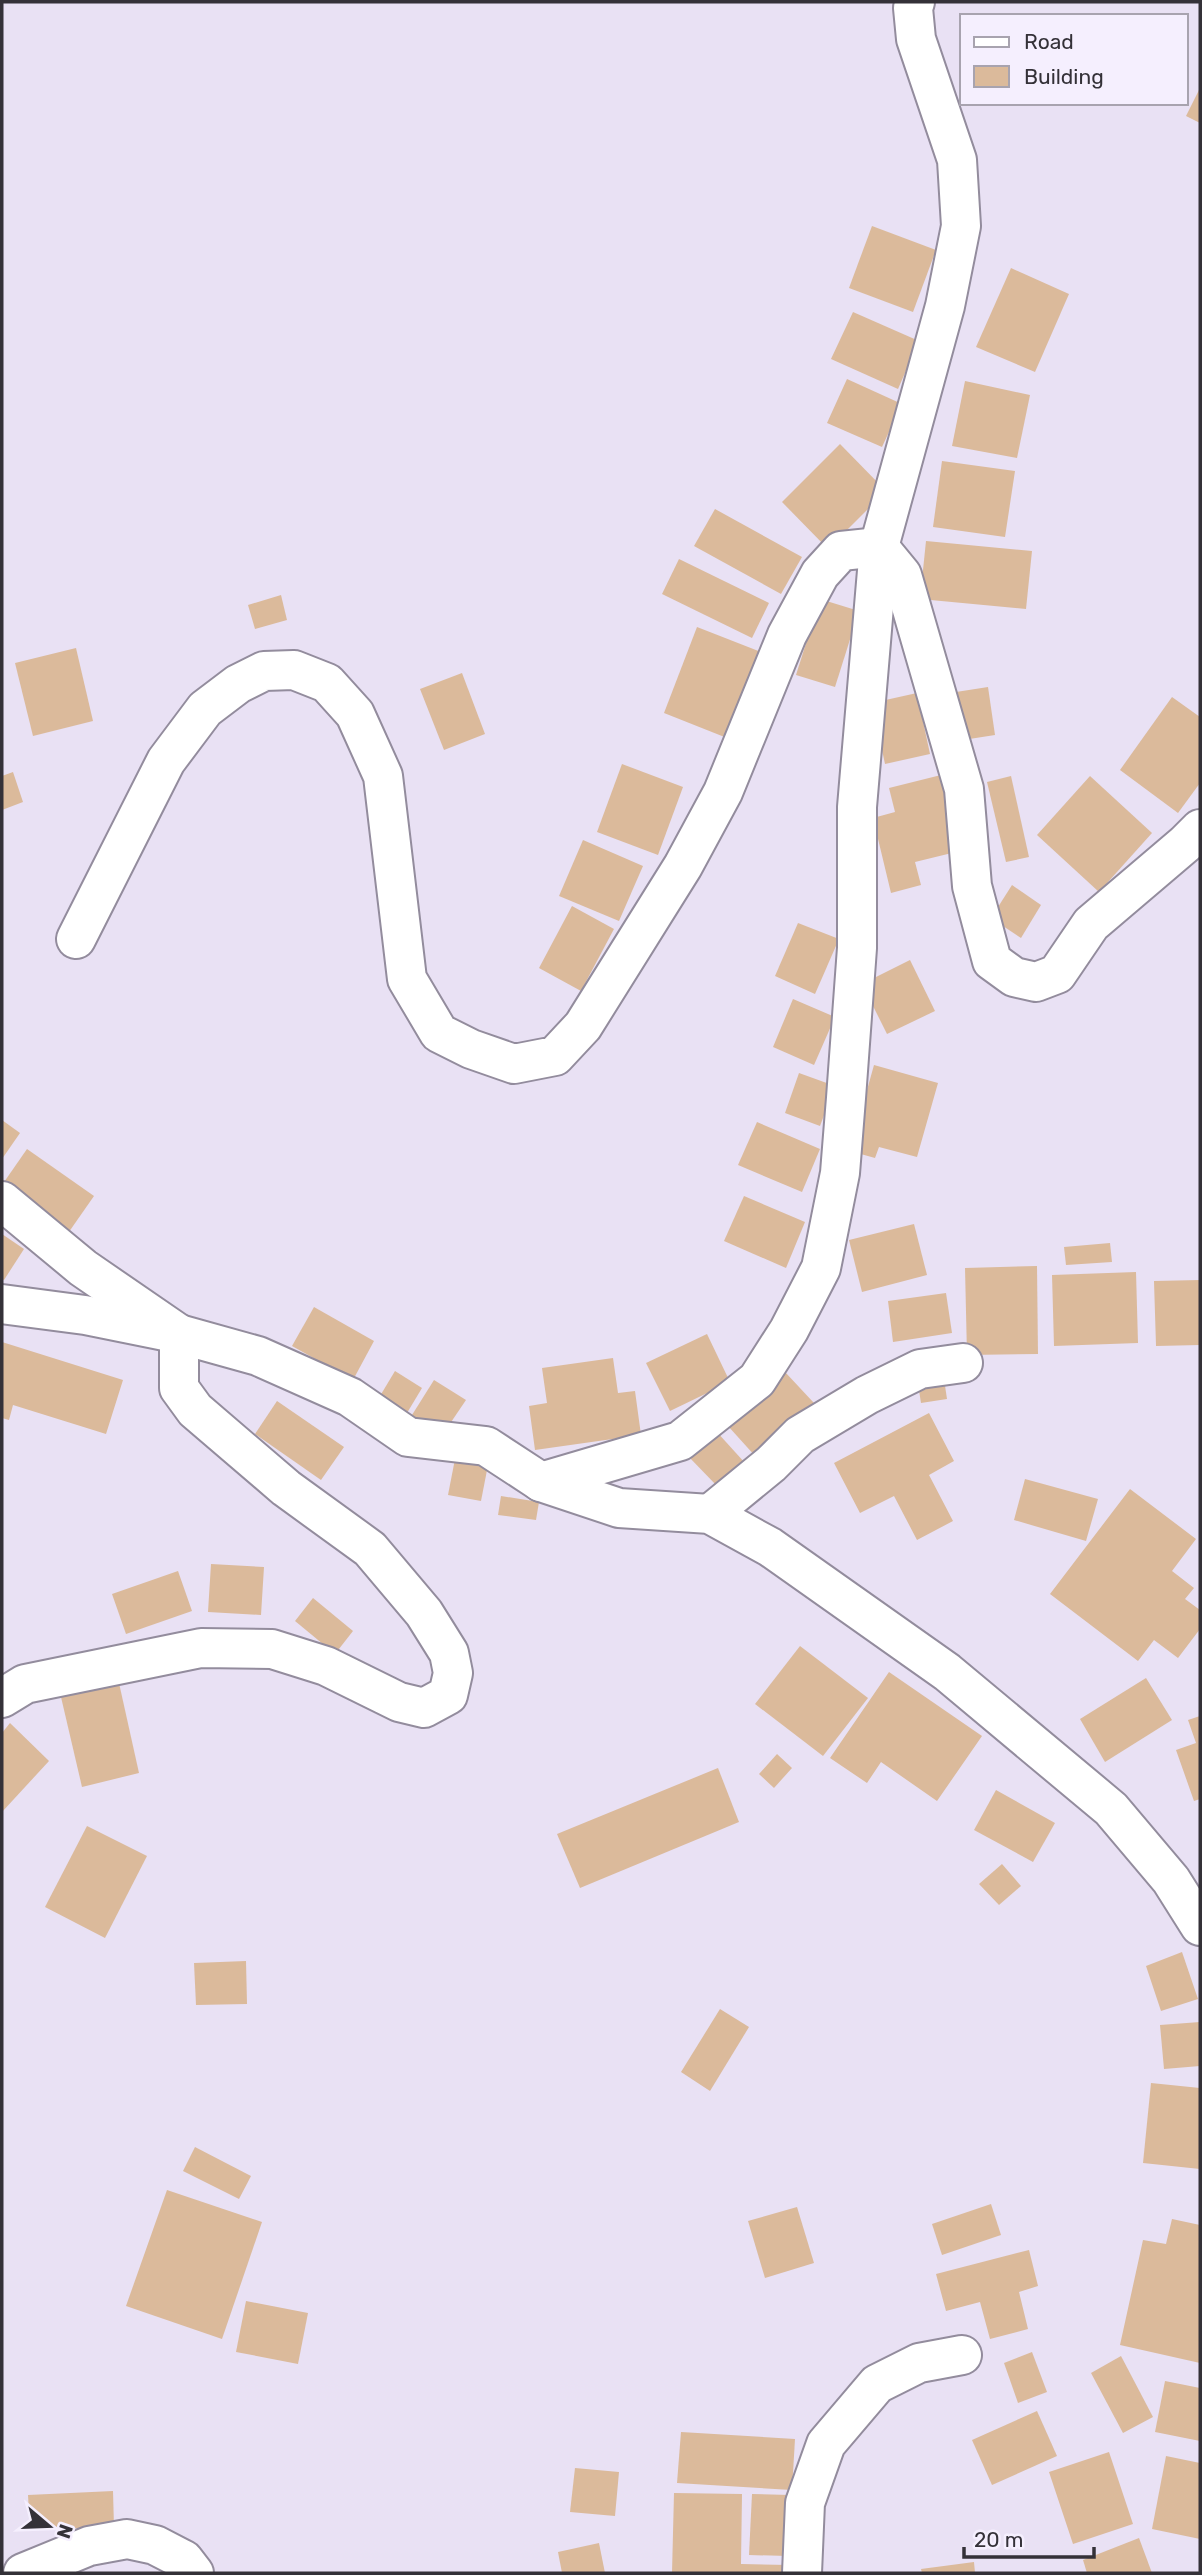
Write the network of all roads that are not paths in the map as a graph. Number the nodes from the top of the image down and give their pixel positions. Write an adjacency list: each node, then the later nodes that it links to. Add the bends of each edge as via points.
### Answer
1 (915, 2): 2 (street, via 916,39 957,160 961,226 946,306)
2 (879, 547): 3 (street, via 902,575 964,789 972,886 992,961 1014,977 1036,982 1057,974 1091,924); 4 (street, via 841,551 820,574 787,635 723,792 683,866 583,1026 555,1056 514,1064 439,1033 407,979 383,776 355,714 327,683 294,670 264,671 205,709 166,761); 9 (street, via 857,807 857,948 840,1173 821,1268 757,1380 680,1441)
3 (1200, 829)
4 (76, 939)
5 (2, 1201): 7 (street, via 83,1268)
6 (2, 1304): 7 (street)
7 (179, 1334): 9 (street, via 258,1356 350,1397 408,1437 486,1446); 11 (street, via 179,1388 195,1410 286,1488 370,1549 424,1613 449,1653 453,1673 448,1695 424,1708 399,1702 326,1666 272,1650 201,1648 25,1684)
8 (963, 1363): 10 (street, via 920,1369 867,1395 800,1435)
9 (541, 1482): 10 (street, via 619,1508)
10 (710, 1514): 12 (street, via 770,1547 947,1672 1111,1809 1171,1880)
11 (2, 1699)
12 (1200, 1926)
13 (962, 2356): 16 (street, via 919,2362 877,2384 825,2444 805,2502)
14 (23, 2573): 15 (street, via 89,2546 127,2539 155,2545 184,2560)
15 (194, 2573)
16 (802, 2573)

